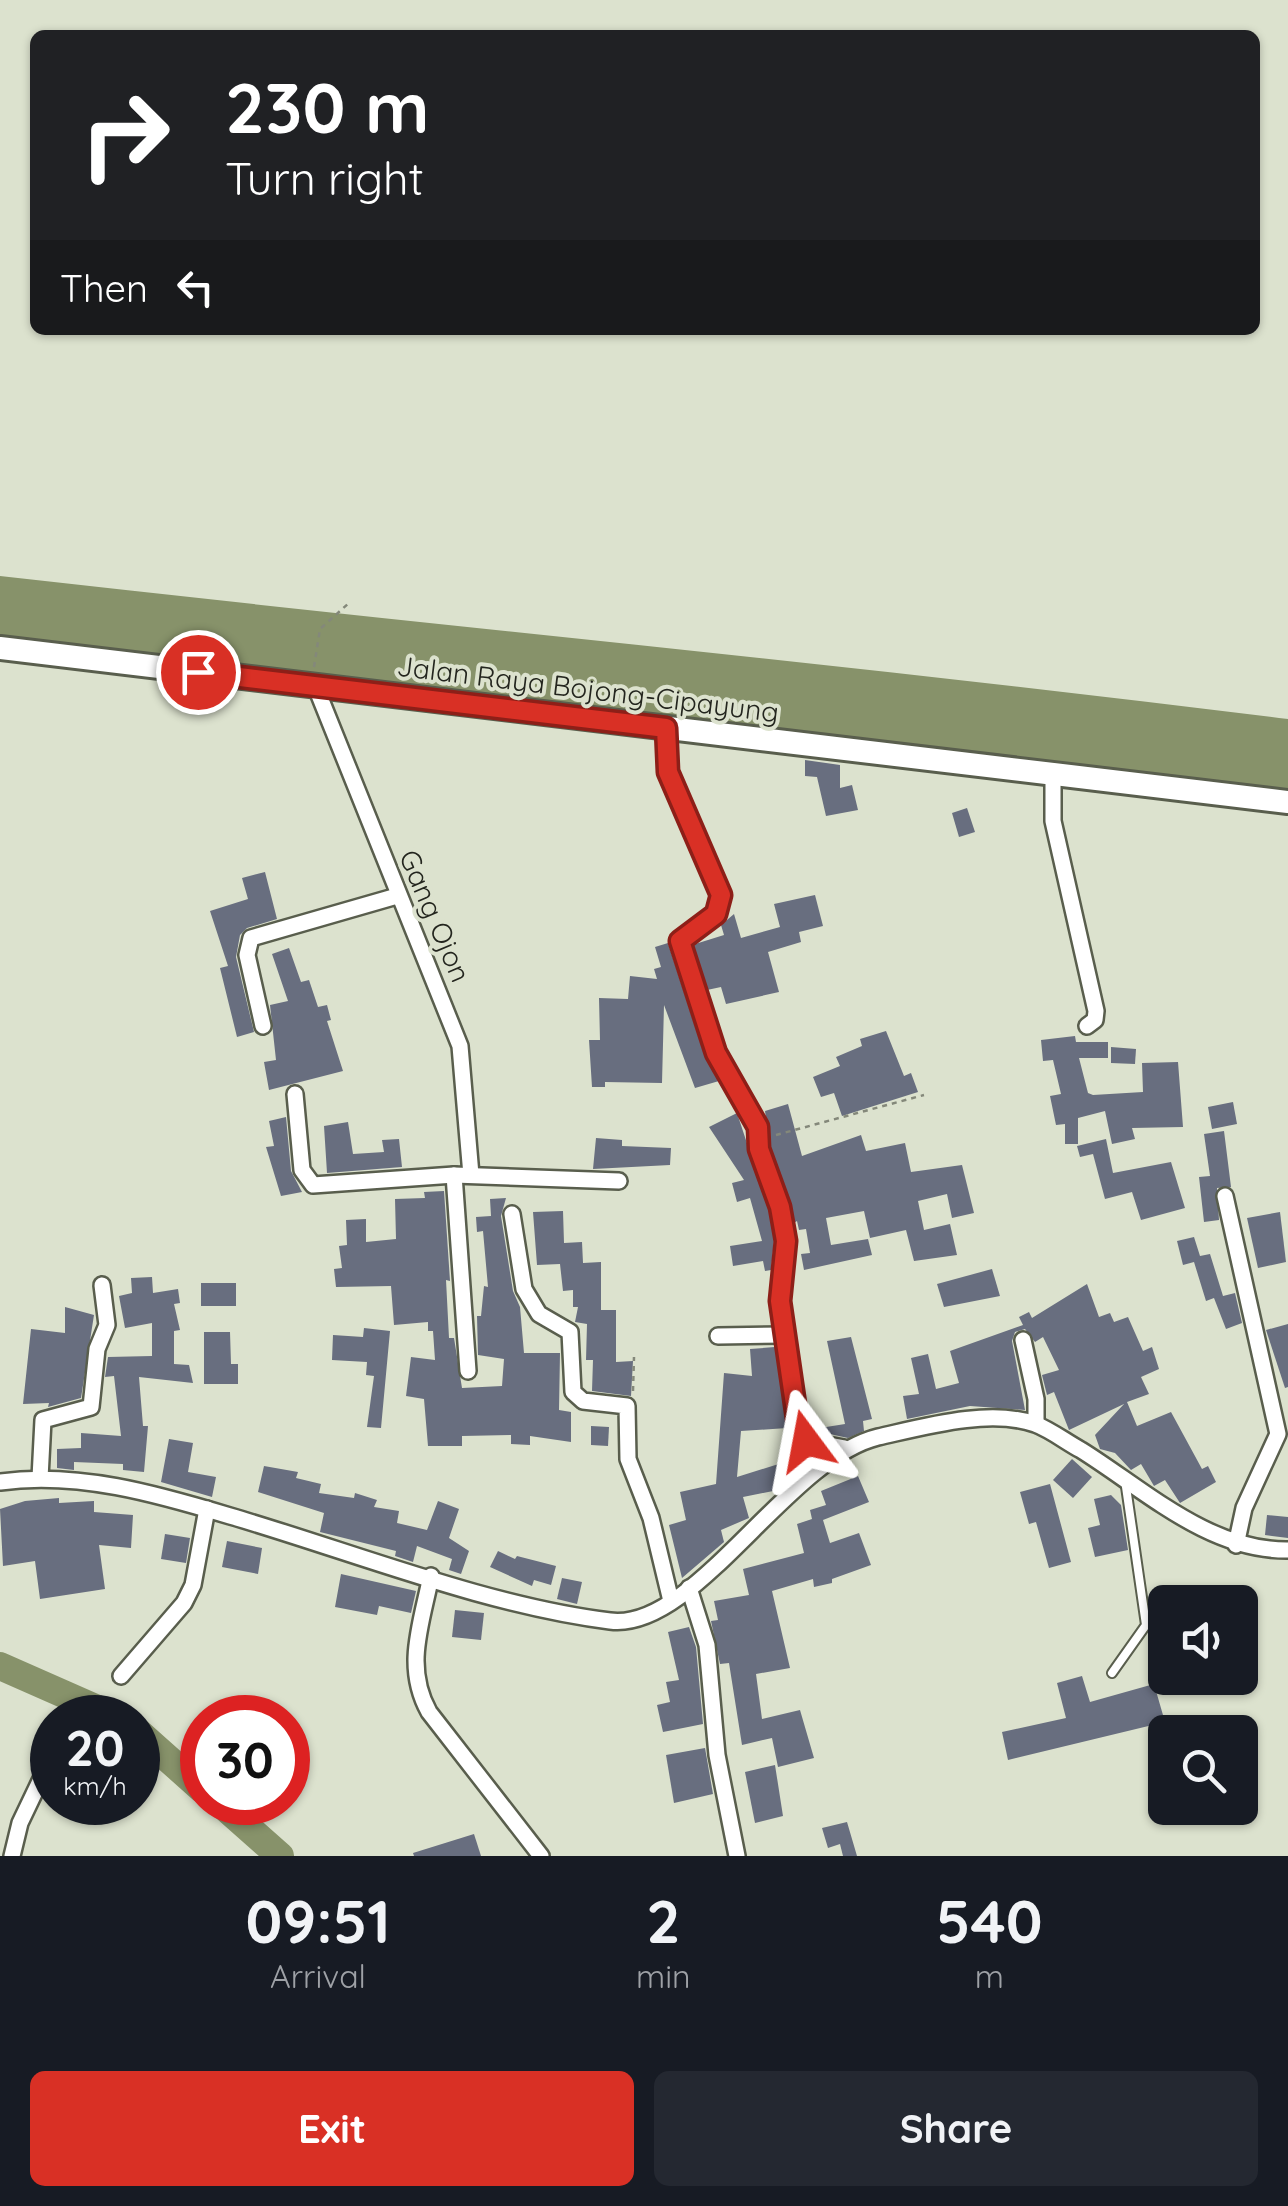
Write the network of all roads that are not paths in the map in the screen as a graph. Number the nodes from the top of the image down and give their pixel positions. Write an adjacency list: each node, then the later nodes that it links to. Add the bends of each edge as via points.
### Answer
1 (0, 648): 2 (street, Jalan Raya Bojong-Cipayung)
2 (315, 675): 3 (street, Jalan Raya Bojong-Cipayung); 6 (street, Gang Ojon)
3 (666, 728): 4 (street, Jalan Raya Bojong-Cipayung); 15 (street, via 668,772 721,895 716,914 680,941 716,1053 758,1127 784,1226 780,1301)
4 (1053, 776): 5 (street, Jalan Raya Bojong-Cipayung); 8 (street, via 1053,821 1096,1011)
5 (1288, 802)
6 (397, 896): 7 (street, via 250,938 247,956); 10 (street, Gang Ojon, via 460,1046)
7 (263, 1026)
8 (1087, 1026)
9 (296, 1094): 10 (street, via 302,1170 313,1185)
10 (462, 1175): 11 (street); 18 (street, Gang Ojon)
11 (619, 1181)
12 (1225, 1196): 25 (street, via 1278,1434 1244,1508)
13 (512, 1214): 29 (street, via 524,1289 539,1314 570,1332 573,1392 583,1401 627,1406 628,1459)
14 (102, 1285): 21 (street, via 107,1325 97,1349 94,1399 84,1410 43,1420)
15 (786, 1335): 16 (street); 20 (street, via 800,1432 808,1442)
16 (718, 1336)
17 (1024, 1340): 19 (street)
18 (468, 1371)
19 (1036, 1424): 20 (street, via 960,1423); 22 (street)
20 (844, 1448): 28 (street)
21 (40, 1478): 23 (street); 24 (street)
22 (1125, 1479): 25 (street); 30 (lane, via 1146,1625)
23 (0, 1482)
24 (207, 1509): 27 (street); 31 (street, via 184,1603)
25 (1236, 1545): 26 (street)
26 (1288, 1550)
27 (431, 1576): 29 (street, via 614,1622 641,1619); 34 (street, via 414,1660 417,1688)
28 (690, 1588): 29 (street); 35 (street, via 709,1658 716,1755)
29 (671, 1601)
30 (1112, 1673)
31 (122, 1676)
32 (30, 1802): 33 (street)
33 (12, 1856)
34 (541, 1856)
35 (736, 1856)

